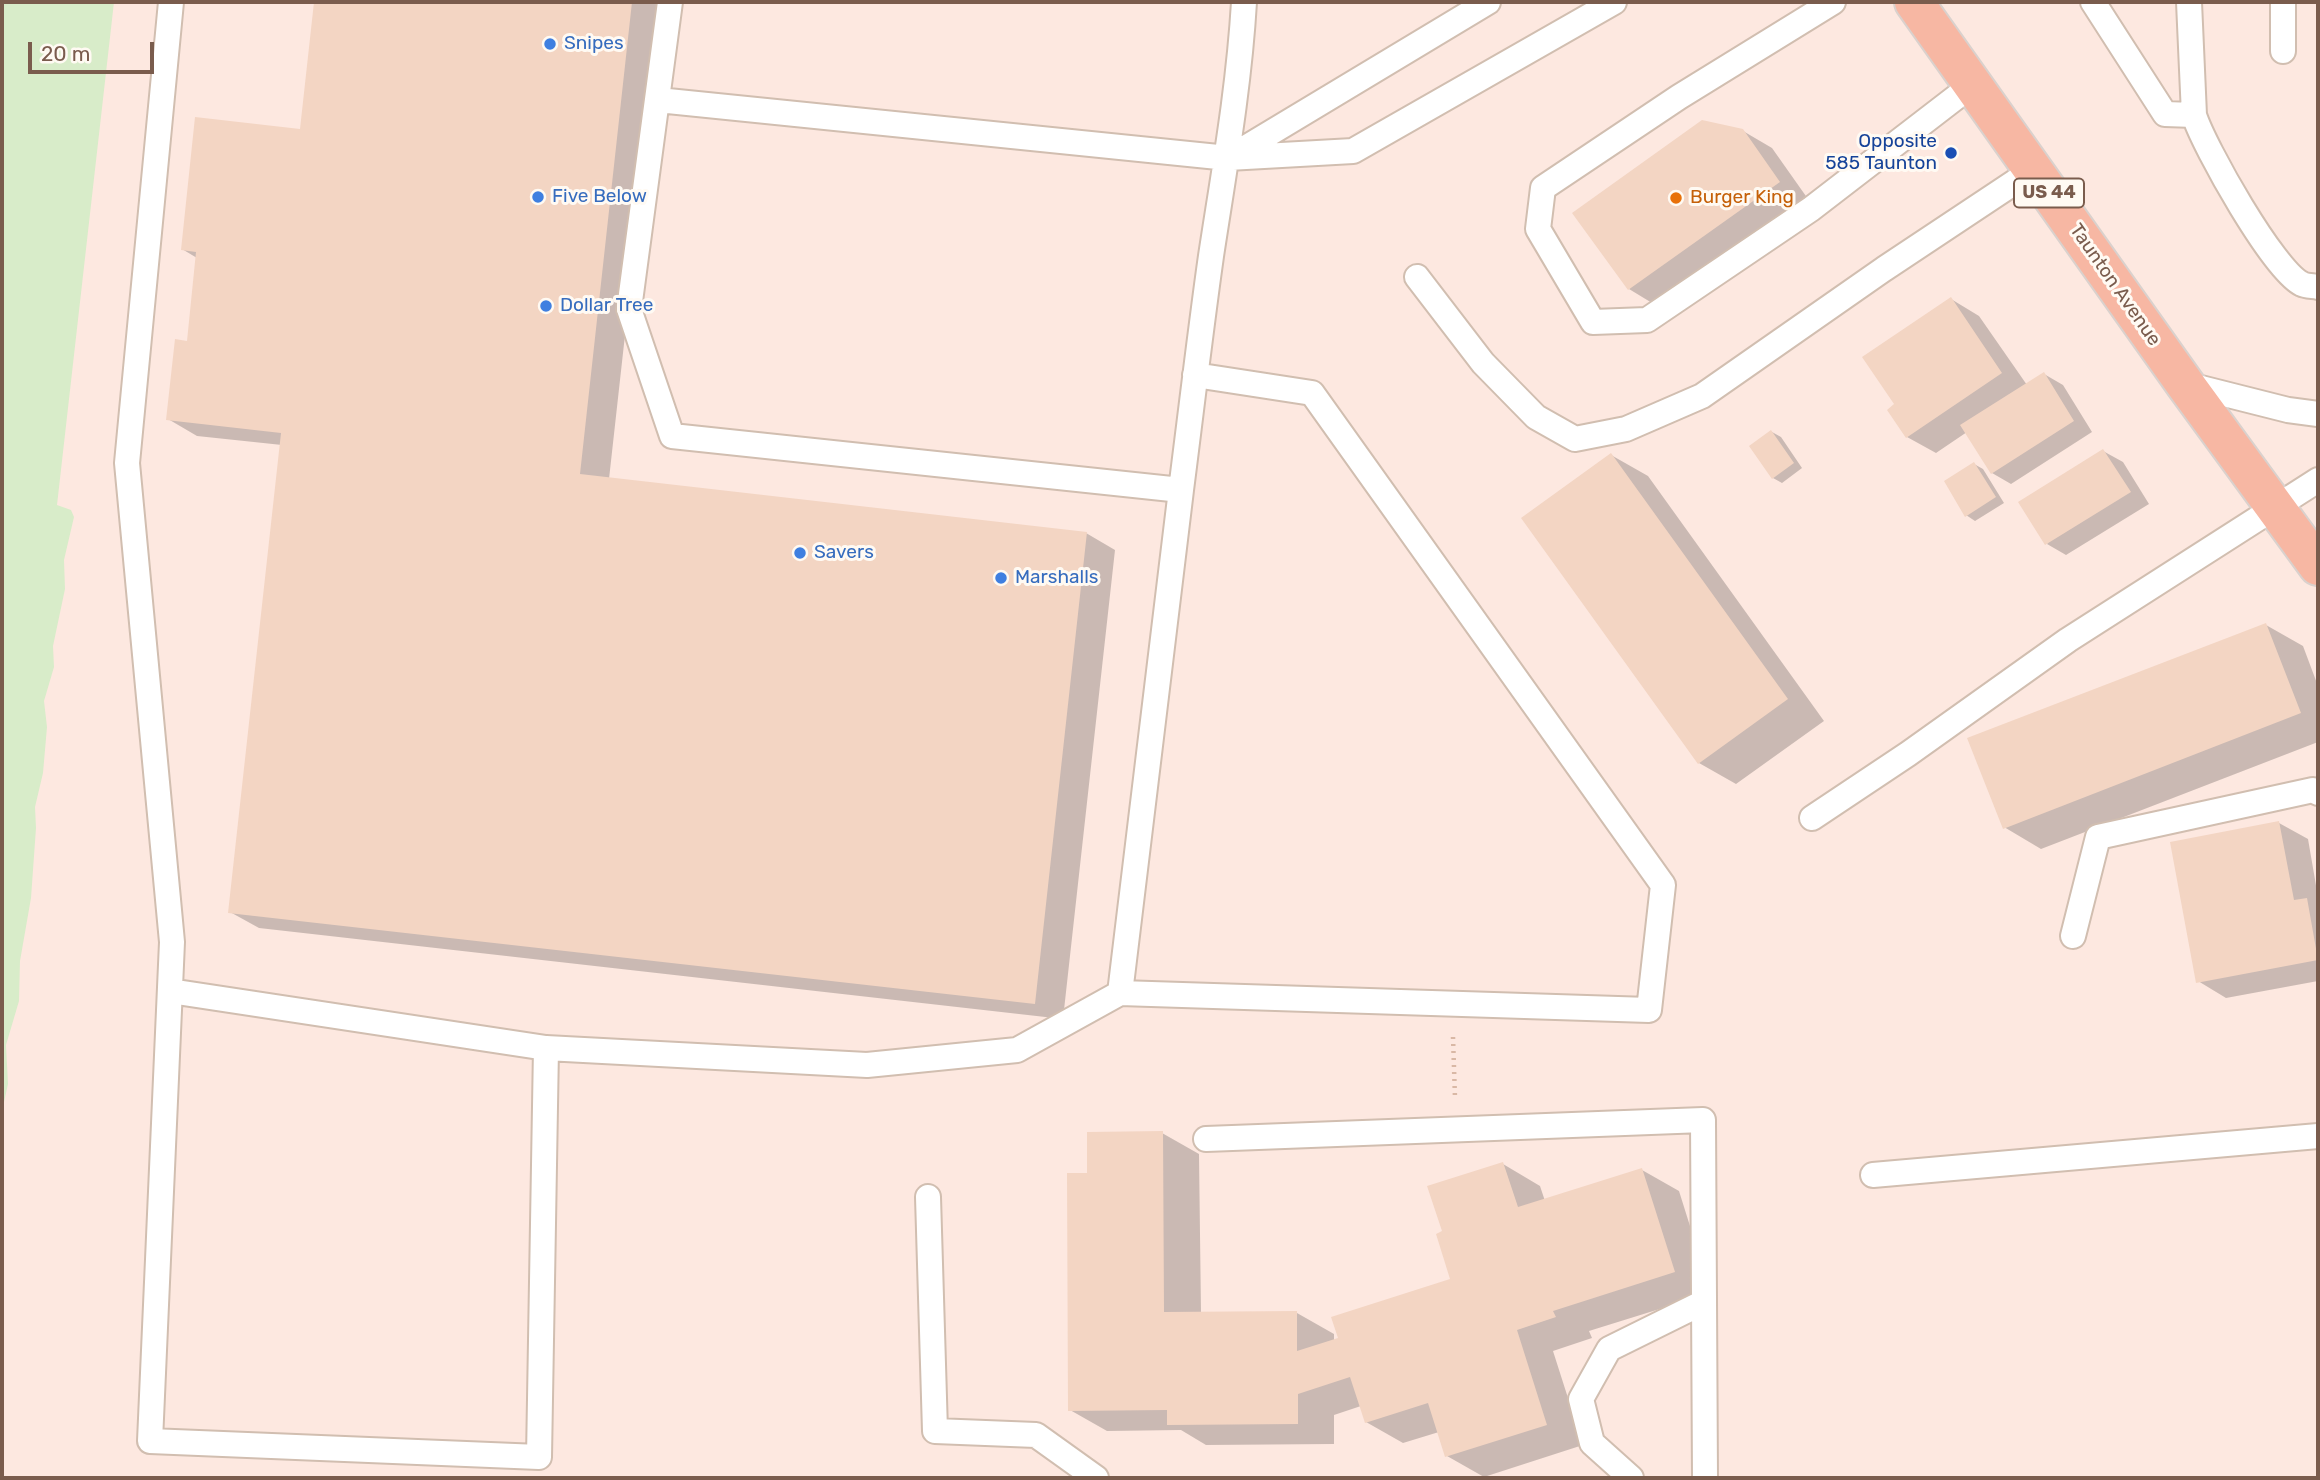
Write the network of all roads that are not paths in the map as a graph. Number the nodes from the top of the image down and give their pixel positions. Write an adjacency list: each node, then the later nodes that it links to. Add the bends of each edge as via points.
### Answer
1 (171, 2): 29 (lane, via 127,463 172,942)
2 (670, 2): 13 (lane)
3 (1244, 2): 15 (lane)
4 (1488, 2): 15 (lane)
5 (1614, 2): 15 (lane, via 1353,151)
6 (1833, 2): 12 (lane, via 1543,188 1538,229 1593,321 1647,320 1811,209)
7 (1914, 2): 12 (highway, Taunton Avenue / US 44)
8 (2093, 2): 14 (lane, via 2165,114)
9 (2189, 2): 14 (lane)
10 (2283, 2): 11 (lane)
11 (2283, 51)
12 (1972, 85): 16 (highway, Taunton Avenue / US 44)
13 (658, 100): 15 (lane); 23 (lane, via 629,309 672,436)
14 (2194, 115): 18 (lane, via 2199,132 2271,253 2303,284)
15 (1228, 158): 19 (lane)
16 (2033, 170): 17 (lane, via 1702,396 1626,429 1575,439 1536,417 1483,363); 20 (highway, Taunton Avenue / US 44)
17 (1417, 276)
18 (2318, 286)
19 (1195, 375): 23 (lane); 30 (lane, via 1312,393 1663,884 1649,1010)
20 (2185, 384): 21 (lane); 24 (highway, Taunton Avenue / US 44)
21 (2318, 414)
22 (2318, 480): 24 (lane)
23 (1181, 490): 30 (lane)
24 (2275, 507): 25 (highway, Taunton Avenue / US 44); 27 (lane, via 2068,640)
25 (2318, 566)
26 (2318, 793): 28 (lane, via 2313,790 2098,837)
27 (1812, 818)
28 (2073, 936)
29 (170, 991): 31 (lane); 31 (lane, via 150,1441 539,1457)
30 (1120, 993): 31 (lane, via 1017,1050 867,1065)
31 (546, 1048)
32 (2318, 1136): 34 (lane)
33 (1206, 1139): 36 (lane, via 1703,1120)
34 (1873, 1175)
35 (928, 1197): 37 (lane, via 934,1431 1036,1435)
36 (1704, 1302): 38 (lane, via 1609,1349 1581,1399 1592,1443); 39 (lane)
37 (1096, 1478)
38 (1631, 1478)
39 (1705, 1478)

